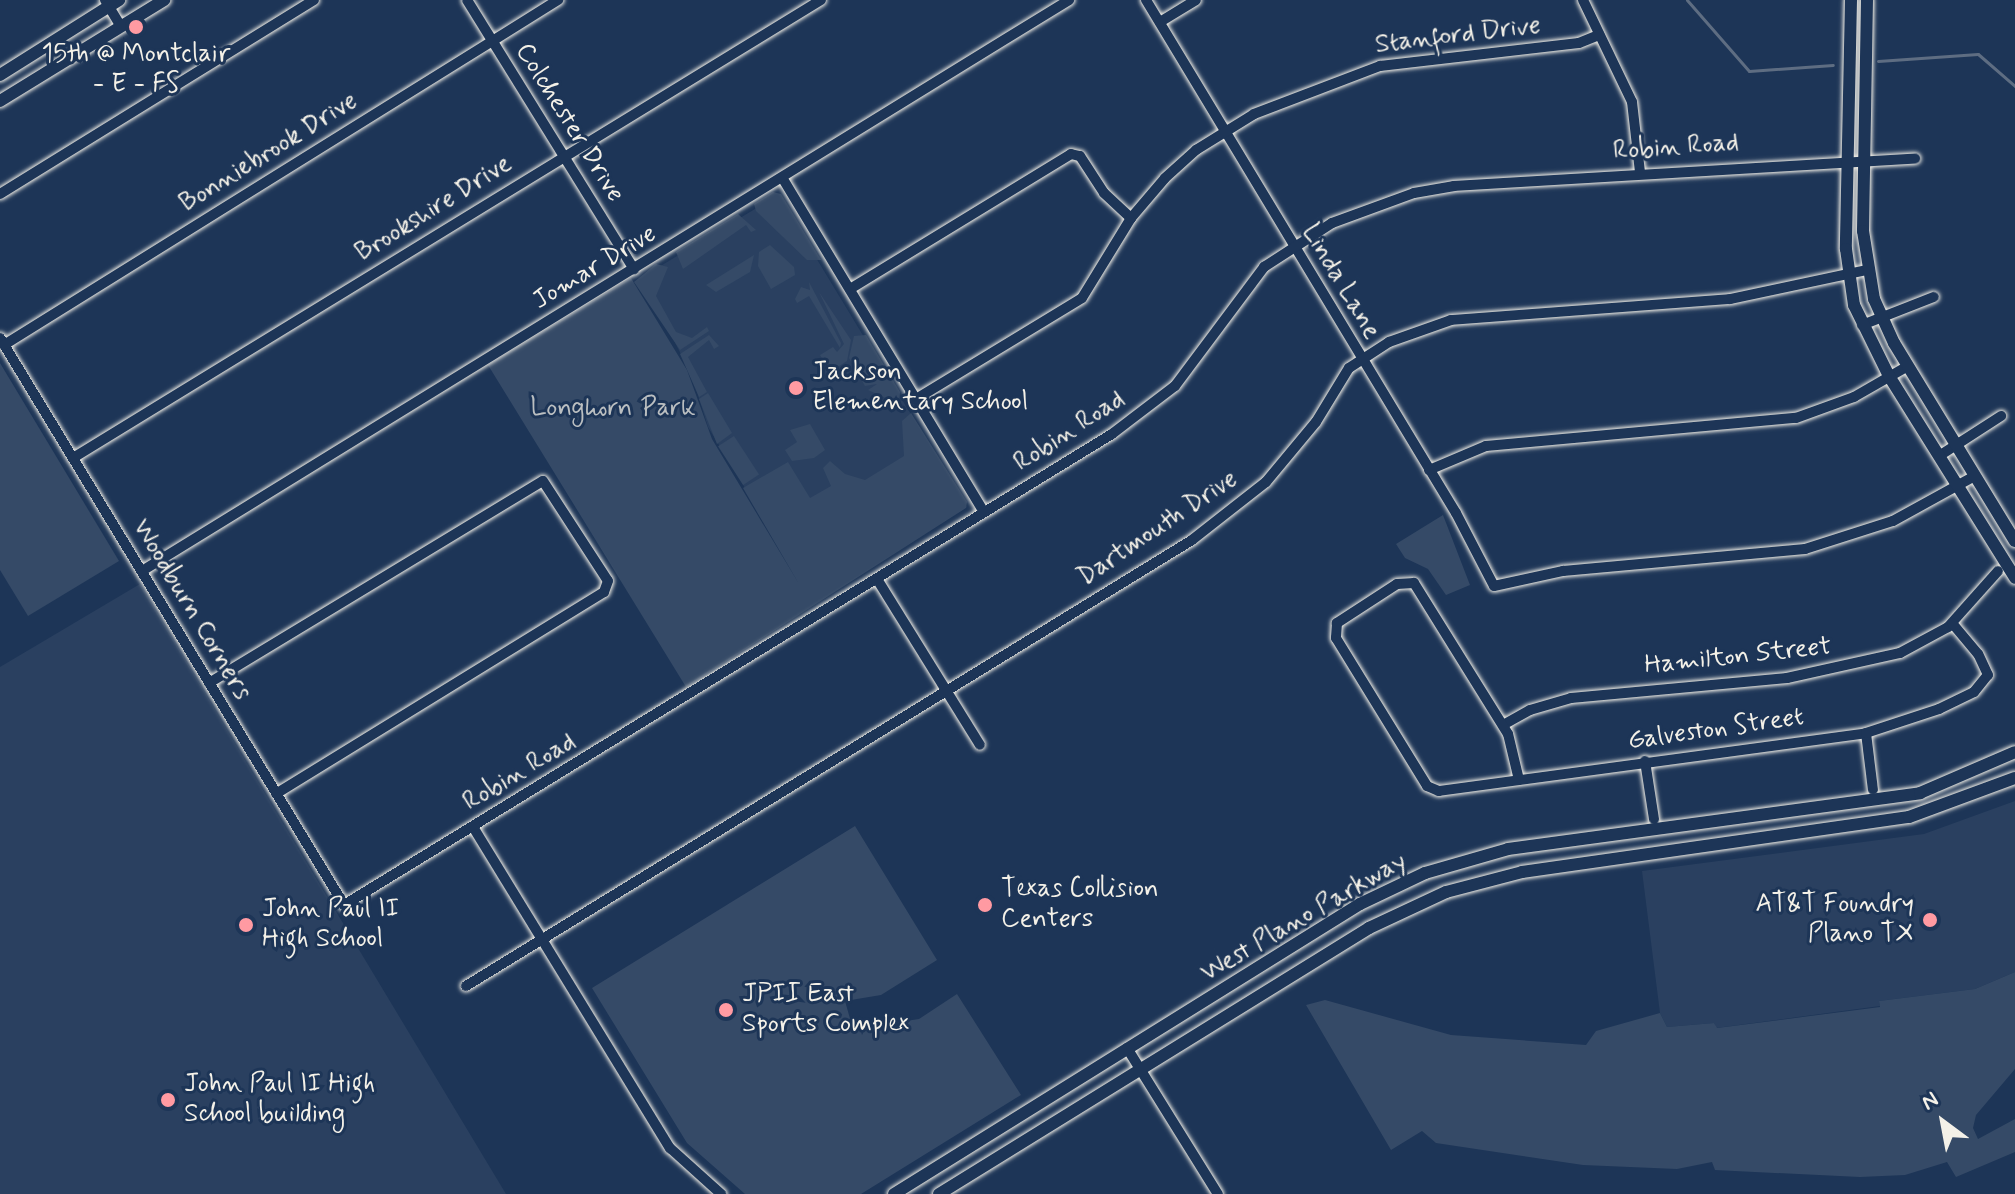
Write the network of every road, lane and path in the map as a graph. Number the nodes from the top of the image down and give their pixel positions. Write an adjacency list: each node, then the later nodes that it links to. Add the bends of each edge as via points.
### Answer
1 (164, 0): 14 (main road)
2 (314, 0): 26 (street)
3 (467, 0): 16 (street, Colchester Drive)
4 (558, 0): 16 (street, Bonniebrook Drive)
5 (821, 0): 20 (street, Brookshire Drive)
6 (1069, 0): 25 (street, Jomar Drive)
7 (1146, 0): 13 (street, Linda Lane)
8 (1196, 0): 13 (street)
9 (1583, 0): 15 (street)
10 (1851, 0): 22 (main road)
11 (1867, 0): 23 (main road)
12 (111, 2): 14 (street); 17 (main road)
13 (1160, 22): 19 (street, Linda Lane)
14 (121, 27): 18 (main road)
15 (1599, 35): 19 (street, Stanford Drive, via 1579,43 1380,66 1291,97); 24 (street, via 1632,102)
16 (492, 40): 20 (street, Colchester Drive); 36 (street, Bonniebrook Drive)
17 (0, 75)
18 (0, 101)
19 (1225, 133): 27 (street, Stanford Drive, via 1179,163); 28 (street, Linda Lane)
20 (563, 154): 29 (street, Colchester Drive); 44 (street, Brookshire Drive)
21 (1915, 159): 23 (street, Robin Road)
22 (1848, 160): 23 (street, Robin Road); 24 (street, Robin Road); 31 (main road)
23 (1863, 160): 30 (main road)
24 (1640, 172): 28 (street, Robin Road, via 1414,193 1332,223)
25 (783, 179): 29 (street, Jomar Drive); 32 (street)
26 (0, 194)
27 (1131, 218): 32 (street, via 1104,193 1080,156 1071,154); 40 (street, Stanford Drive, via 1082,298)
28 (1293, 247): 37 (street, Linda Lane); 48 (street, Robin Road, via 1249,282 1175,386 1112,434)
29 (634, 269): 50 (street, Jomar Drive)
30 (1866, 270): 31 (street, Dartmouth Drive); 34 (main road)
31 (1847, 273): 35 (main road); 37 (street, Dartmouth Drive, via 1730,299 1451,320 1412,331)
32 (850, 289): 40 (street)
33 (1934, 297): 34 (street)
34 (1881, 319): 35 (street); 38 (main road)
35 (1862, 325): 39 (main road)
36 (2, 342): 44 (street, Woodburn Corners)
37 (1359, 357): 45 (street, Linda Lane); 56 (street, Dartmouth Drive, via 1292,454 1244,502)
38 (1908, 366): 39 (street); 42 (main road)
39 (1889, 376): 43 (main road); 45 (street, via 1854,397 1796,418 1486,446)
40 (916, 399): 48 (street)
41 (2001, 416): 42 (street)
42 (1957, 445): 43 (street); 46 (main road)
43 (1939, 456): 47 (main road)
44 (73, 458): 50 (street, Woodburn Corners)
45 (1429, 470): 47 (street, Linda Lane, via 1494,586 1563,571 1805,549 1875,529)
46 (1975, 476): 47 (street); 49 (main road)
47 (1959, 486): 52 (main road)
48 (984, 512): 53 (street, Robin Road)
49 (2015, 541)
50 (142, 571): 55 (street, Woodburn Corners)
51 (1998, 571): 54 (street, Hamilton Street)
52 (2015, 578)
53 (877, 579): 56 (street); 67 (street, Robin Road)
54 (1952, 623): 57 (street, Hamilton Street, via 1900,653 1821,673 1582,696 1530,710); 58 (street, Galveston Street, via 1988,675 1974,692 1939,709)
55 (209, 683): 65 (street, Woodburn Corners); 65 (street, via 543,481 609,587)
56 (946, 692): 59 (street); 69 (street, Dartmouth Drive)
57 (1503, 725): 63 (street); 63 (street, Galveston Street, via 1418,588 1408,581 1340,619 1336,638 1434,791)
58 (1866, 733): 61 (street, Galveston Street); 64 (street)
59 (980, 745)
60 (2015, 752): 71 (main road, West Plano Parkway, via 1920,793 1523,847 1451,863 1360,904)
61 (1645, 761): 63 (street, Galveston Street); 66 (street)
62 (2015, 778): 72 (main road, West Plano Parkway, via 1909,817 1522,872 1446,892 1369,928)
63 (1519, 780)
64 (1873, 790)
65 (276, 794): 68 (street, Woodburn Corners)
66 (1654, 819)
67 (473, 827): 68 (street, Robin Road); 69 (street)
68 (344, 905)
69 (541, 941): 70 (street, Dartmouth Drive); 75 (street, via 670,1148)
70 (466, 986)
71 (1127, 1048): 72 (street); 73 (main road, West Plano Parkway)
72 (1140, 1070): 74 (main road, West Plano Parkway); 78 (street)
73 (942, 1164): 74 (main road); 76 (main road, West Plano Parkway)
74 (955, 1184): 77 (main road, West Plano Parkway)
75 (721, 1194)
76 (894, 1194)
77 (939, 1194)
78 (1218, 1194)

